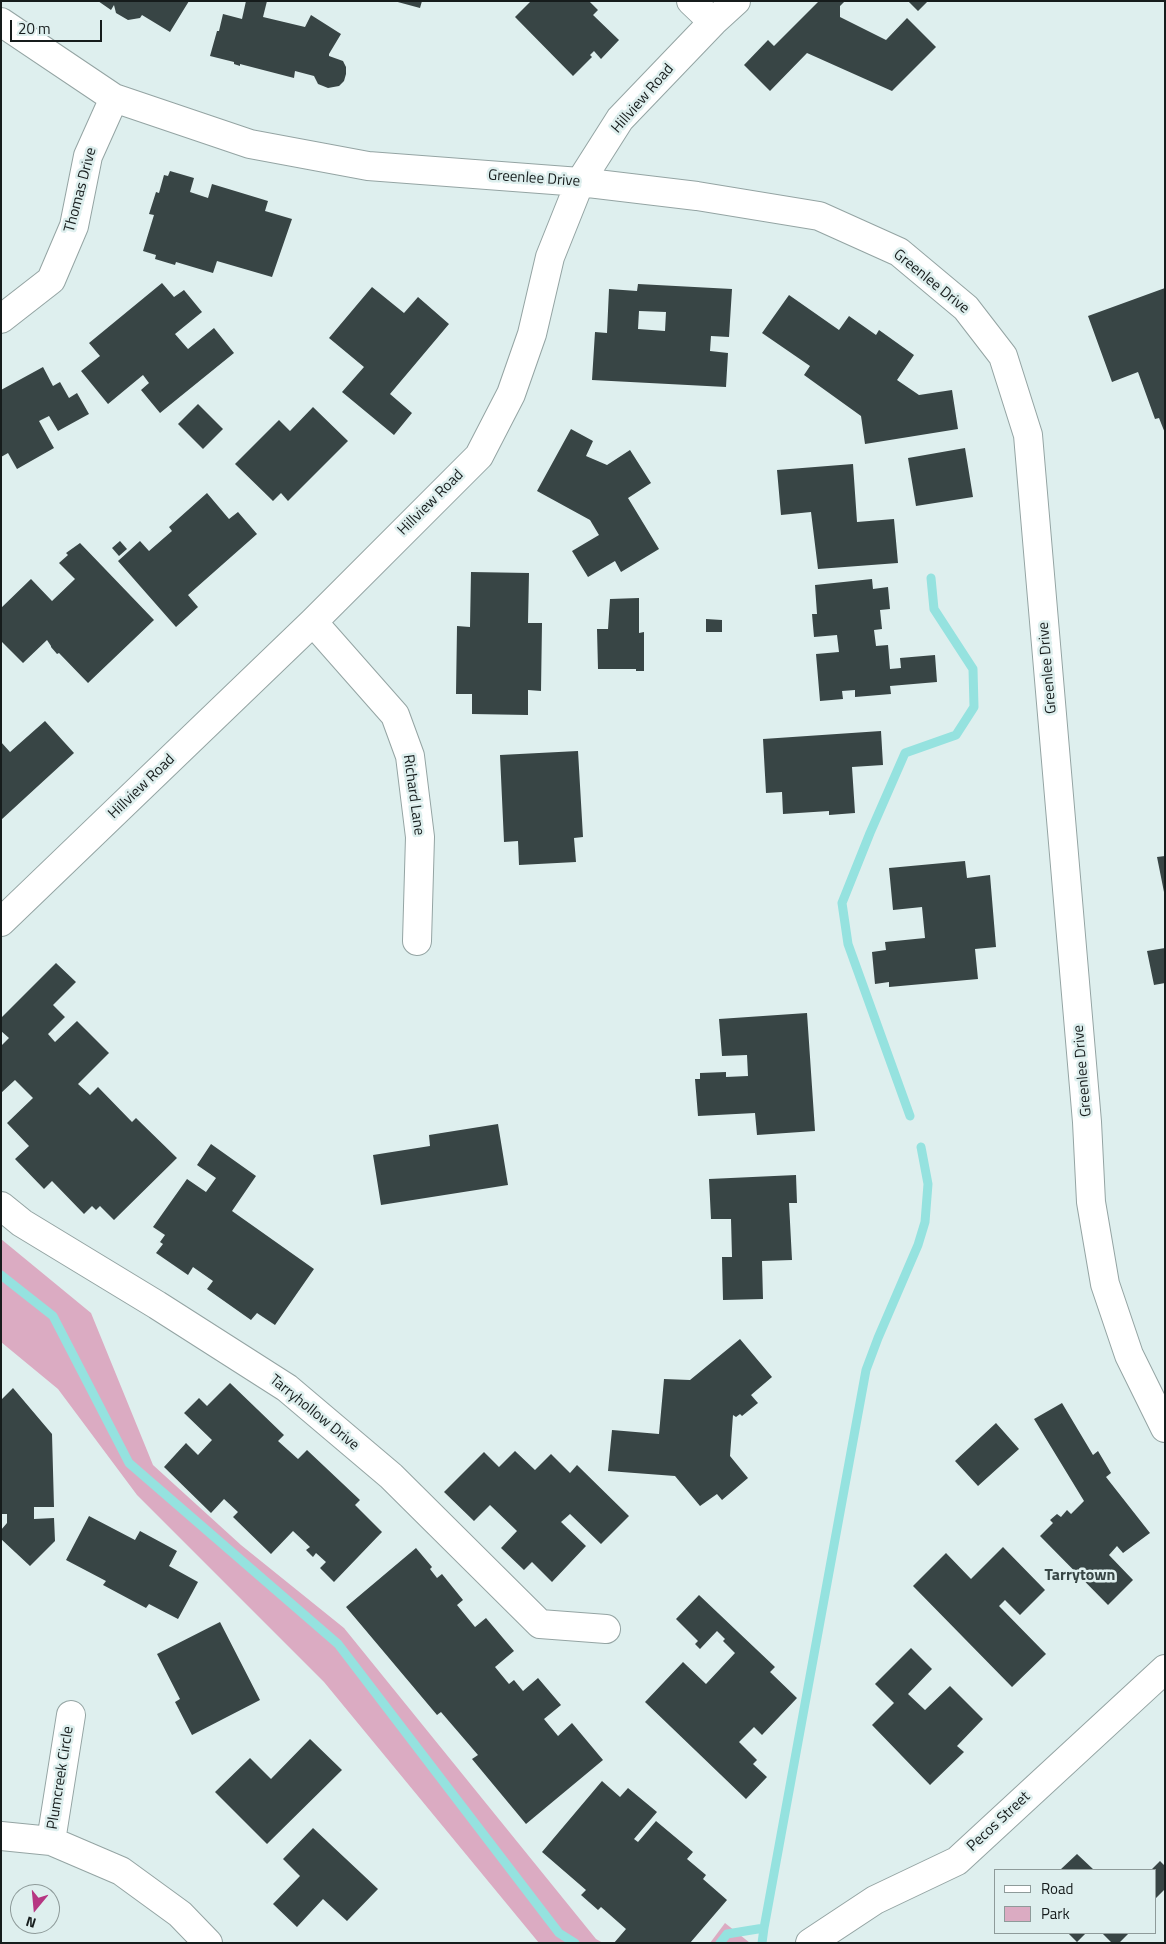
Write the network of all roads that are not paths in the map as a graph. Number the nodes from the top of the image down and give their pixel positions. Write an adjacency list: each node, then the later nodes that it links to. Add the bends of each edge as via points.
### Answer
1 (691, 1): 4 (street)
2 (736, 1): 4 (street, Hillview Road)
3 (1, 22): 5 (street, Greenlee Drive)
4 (713, 22): 6 (street, Hillview Road, via 620,119)
5 (114, 98): 6 (street, Greenlee Drive, via 250,144 358,164); 7 (street, Thomas Drive, via 88,156 74,226 51,280)
6 (580, 182): 8 (street, Hillview Road, via 550,257 532,334 511,394 479,456); 12 (street, Greenlee Drive, via 697,196 818,216 898,252 966,308 1003,356 1028,435 1087,1112 1091,1202 1105,1284 1129,1355)
7 (1, 319)
8 (313, 622): 9 (street, Hillview Road); 10 (street, Richard Lane, via 395,715 410,756 420,837)
9 (1, 922)
10 (417, 941)
11 (1, 1206): 13 (street, Tarryhollow Drive, via 22,1223 287,1388 391,1476 540,1624)
12 (1165, 1428)
13 (606, 1629)
14 (1165, 1669): 19 (street, Pecos Street, via 957,1861 875,1900)
15 (71, 1714): 17 (street, Plumcreek Circle)
16 (1, 1836): 17 (street)
17 (51, 1841): 18 (street, via 121,1871 180,1914)
18 (208, 1943)
19 (810, 1943)

